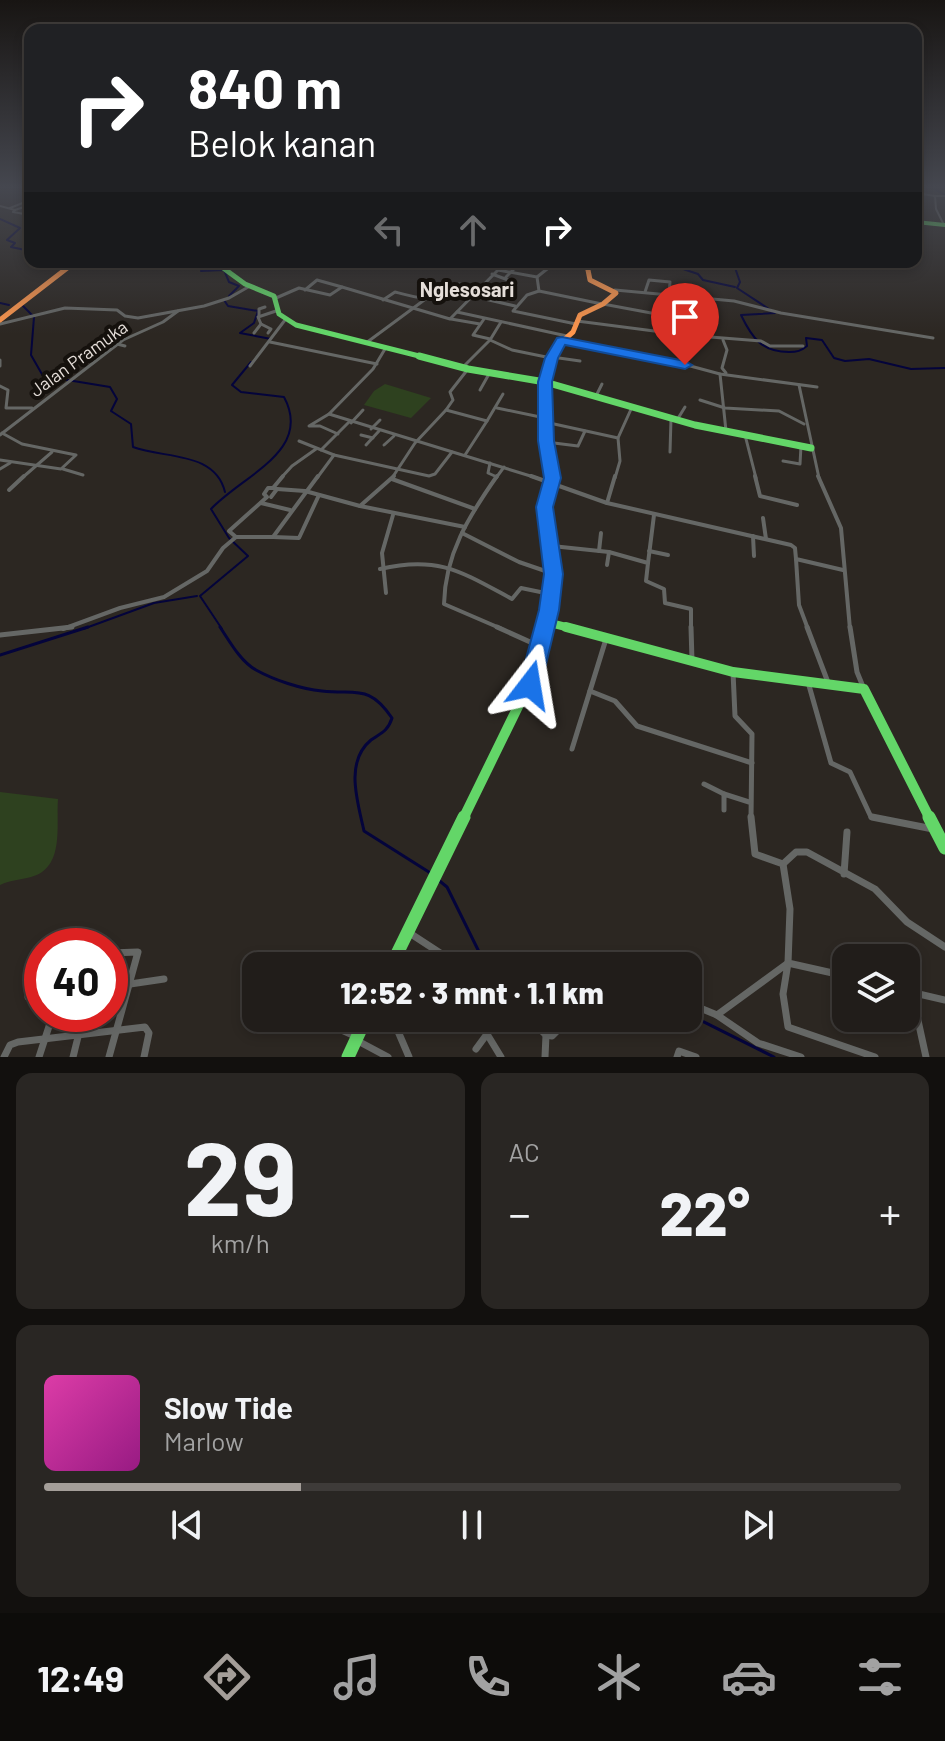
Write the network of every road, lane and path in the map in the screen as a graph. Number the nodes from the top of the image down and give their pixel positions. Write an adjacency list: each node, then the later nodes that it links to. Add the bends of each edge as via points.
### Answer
1 (66, 268): 37 (main road)
2 (224, 268): 9 (main road)
3 (515, 268): 6 (street)
4 (548, 268): 8 (street)
5 (588, 268): 14 (main road, via 590,280)
6 (511, 272): 7 (street); 7 (street, via 507,278); 8 (street)
7 (492, 274): 11 (street)
8 (537, 277): 15 (street)
9 (250, 286): 21 (main road); 29 (street, via 229,298)
10 (342, 287): 13 (street, via 331,295); 13 (street, via 317,280); 23 (street)
11 (481, 287): 19 (street, via 459,284); 20 (street)
12 (404, 288): 17 (street)
13 (305, 290): 21 (street)
14 (615, 290): 16 (street); 25 (main road)
15 (539, 291): 25 (street); 26 (street)
16 (644, 292): 18 (street); 18 (street, via 651,280 670,282); 22 (street)
17 (398, 293): 23 (street); 24 (street)
18 (669, 294): 34 (street); 48 (street)
19 (451, 296): 20 (street); 24 (street); 24 (street, via 433,294)
20 (472, 297): 26 (street); 31 (street)
21 (276, 298): 30 (main road)
22 (642, 298)
23 (383, 300): 28 (street)
24 (424, 300): 28 (street)
25 (603, 304): 32 (street); 41 (main road, via 582,312)
26 (515, 306): 41 (street, via 512,310 520,315)
27 (265, 307): 33 (street)
28 (412, 309): 35 (street); 52 (street)
29 (178, 311): 37 (street, via 135,319 119,311 61,309); 53 (street, Jalan Pramuka)
30 (276, 311): 33 (street); 38 (main road)
31 (457, 312): 35 (street); 36 (street)
32 (651, 313): 34 (street); 39 (street)
33 (259, 315): 42 (street)
34 (678, 318): 46 (street)
35 (450, 319): 43 (street)
36 (484, 319): 40 (street); 43 (street)
37 (0, 320)
38 (285, 320): 51 (street); 52 (main road)
39 (650, 320)
40 (501, 322): 47 (street); 50 (street)
41 (576, 322): 46 (street); 47 (main road)
42 (261, 324): 44 (street); 45 (street, via 271,328)
43 (480, 324): 50 (street, via 473,335)
44 (254, 333)
45 (268, 333)
46 (685, 335): 49 (street)
47 (564, 338): 57 (main road); 65 (street)
48 (933, 338)
49 (723, 339): 55 (street); 66 (street, via 727,352 722,368)
50 (490, 340): 57 (street); 63 (street)
51 (270, 342): 60 (street); 62 (street)
52 (366, 343): 56 (main road)
53 (117, 344): 54 (street); 78 (street, Jalan Pramuka)
54 (125, 346)
55 (803, 346)
56 (385, 349): 60 (street); 63 (main road)
57 (551, 357): 59 (street); 67 (main road)
58 (0, 360): 61 (street)
59 (580, 361)
60 (377, 364): 83 (street)
61 (0, 366)
62 (250, 366)
63 (465, 369): 64 (main road); 82 (street)
64 (489, 374): 67 (main road); 72 (street)
65 (720, 374): 66 (street); 80 (street)
66 (727, 375): 69 (street)
67 (545, 382): 74 (main road); 85 (main road)
68 (602, 384): 74 (street)
69 (799, 385): 71 (street); 89 (street)
70 (0, 386): 78 (street, via 8,390 6,408)
71 (817, 387)
72 (480, 390)
73 (503, 394): 79 (street)
74 (596, 396): 76 (main road)
75 (700, 400): 80 (street)
76 (632, 407): 86 (main road); 100 (street)
77 (685, 407): 86 (street)
78 (35, 408): 94 (street, Jalan Pramuka)
79 (497, 408): 85 (street); 87 (street)
80 (725, 408): 89 (street, via 775,410); 93 (street)
81 (363, 410): 88 (street)
82 (446, 410): 87 (street); 103 (street)
83 (329, 414): 88 (street); 95 (street, via 309,426)
84 (380, 420): 90 (street)
85 (545, 420): 92 (street); 102 (main road)
86 (674, 420): 93 (main road); 111 (street)
87 (487, 421): 114 (street)
88 (350, 422): 90 (street); 95 (street)
89 (806, 424): 107 (street)
90 (371, 429): 91 (street)
91 (379, 431): 98 (street); 99 (street)
92 (585, 431): 100 (street); 102 (street, via 578,446)
93 (726, 431): 97 (main road)
94 (1, 434): 109 (street)
95 (338, 434): 108 (street)
96 (361, 435): 99 (street)
97 (745, 435): 107 (main road); 135 (street, via 760,496)
98 (394, 436): 103 (street); 105 (street)
99 (373, 438): 104 (street)
100 (618, 438): 134 (street, via 620,461)
101 (299, 441): 108 (street)
102 (546, 442): 127 (main road)
103 (415, 443): 110 (street); 123 (street)
104 (366, 445)
105 (384, 445)
106 (82, 447): 112 (street)
107 (806, 447): 116 (street, via 800,464); 159 (street, via 841,528)
108 (318, 449): 113 (street); 128 (street, via 287,471)
109 (54, 450): 112 (street); 119 (street)
110 (452, 452): 114 (street); 123 (street, via 434,475)
111 (670, 452)
112 (72, 454): 122 (street, via 76,456)
113 (334, 455): 123 (street); 130 (street)
114 (465, 455): 117 (street)
115 (0, 460): 118 (street)
116 (783, 461)
117 (490, 462): 120 (street); 125 (street, via 488,473)
118 (10, 463): 119 (street); 121 (street)
119 (35, 465): 122 (street); 129 (street)
120 (504, 467): 125 (street); 127 (street)
121 (0, 469)
122 (61, 469): 124 (street)
123 (398, 471): 126 (street)
124 (83, 475)
125 (497, 477): 137 (street)
126 (392, 479): 136 (street); 137 (street)
127 (552, 485): 134 (street); 148 (main road, via 545,507)
128 (275, 489): 130 (street); 132 (street); 133 (street, via 268,488)
129 (9, 490)
130 (305, 491): 131 (street); 138 (street)
131 (319, 495): 136 (street); 145 (street, via 299,538)
132 (271, 497)
133 (261, 503): 138 (street); 146 (street, via 229,531)
134 (607, 503): 140 (street)
135 (797, 505)
136 (360, 506): 139 (street)
137 (475, 509): 142 (street)
138 (290, 510): 145 (street)
139 (393, 515): 142 (street); 158 (street, via 381,541)
140 (654, 515): 144 (street); 150 (street)
141 (763, 518): 147 (street)
142 (464, 530): 156 (street); 160 (street, via 519,562)
143 (601, 533): 149 (street)
144 (753, 536): 147 (street); 153 (street)
145 (273, 537): 146 (street)
146 (235, 538): 164 (street, via 207,571 164,597 68,629)
147 (766, 539): 154 (street, via 792,545)
148 (552, 546): 149 (street); 160 (main road)
149 (599, 551): 151 (street)
150 (649, 551): 152 (street); 155 (street)
151 (609, 552): 155 (street); 157 (street)
152 (668, 555)
153 (754, 556)
154 (796, 559): 159 (street); 170 (street, via 799,605)
155 (648, 563): 167 (street, via 646,581 664,589 665,602 691,609)
156 (448, 565): 158 (street, via 419,560); 162 (street, via 512,599 521,588); 166 (street, via 444,605)
157 (607, 565)
158 (380, 569): 161 (street)
159 (843, 570): 171 (street)
160 (554, 574): 162 (main road)
161 (386, 593)
162 (551, 595): 163 (main road)
163 (546, 622): 165 (main road); 166 (main road)
164 (0, 635)
165 (606, 639): 167 (main road); 172 (street)
166 (539, 646): 184 (main road, via 530,685)
167 (692, 662): 168 (main road)
168 (733, 672): 169 (main road); 174 (street, via 735,714 751,731)
169 (808, 682): 170 (main road); 179 (street, via 831,763 849,772 871,817)
170 (829, 685): 171 (main road)
171 (864, 689): 179 (main road)
172 (590, 691): 173 (street); 174 (street, via 615,701 637,726)
173 (572, 749)
174 (752, 763): 177 (street)
175 (704, 784): 176 (street)
176 (724, 794): 177 (street); 178 (street)
177 (749, 802): 182 (street, via 756,856)
178 (724, 810)
179 (935, 829): 181 (main road)
180 (847, 832): 183 (street)
181 (945, 848)
182 (783, 864): 183 (street, via 804,852); 189 (street, via 790,909)
183 (844, 874): 185 (street, via 875,889 907,922)
184 (408, 932): 187 (main road); 188 (street)
185 (945, 947)
186 (128, 951): 192 (street, via 137,950)
187 (398, 952)
188 (439, 952)
189 (788, 963): 190 (street); 197 (street); 227 (street, via 783,994 788,1027)
190 (832, 973)
191 (164, 979): 192 (street)
192 (129, 984): 193 (street)
193 (128, 987)
194 (920, 994): 195 (street)
195 (945, 1000)
196 (702, 1009): 197 (street)
197 (717, 1015): 226 (street, via 758,1043)
198 (128, 1029): 218 (street, via 148,1028)
199 (47, 1032): 211 (street)
200 (88, 1032): 208 (street)
201 (115, 1032): 217 (street)
202 (344, 1032): 212 (street)
203 (359, 1032): 212 (main road)
204 (398, 1032): 221 (street)
205 (543, 1032): 210 (street)
206 (558, 1032): 210 (street)
207 (919, 1032): 228 (street)
208 (79, 1033): 211 (street); 216 (street)
209 (487, 1034): 213 (street); 222 (street)
210 (546, 1035): 223 (street)
211 (45, 1038): 214 (street, via 12,1043); 215 (street)
212 (356, 1038): 219 (main road); 220 (street)
213 (476, 1049)
214 (4, 1057)
215 (39, 1057)
216 (73, 1057)
217 (109, 1057)
218 (144, 1057)
219 (348, 1057)
220 (388, 1057)
221 (409, 1057)
222 (501, 1057)
223 (545, 1057)
224 (677, 1057): 225 (street, via 681,1051)
225 (696, 1057)
226 (801, 1057)
227 (875, 1057)
228 (926, 1057)

